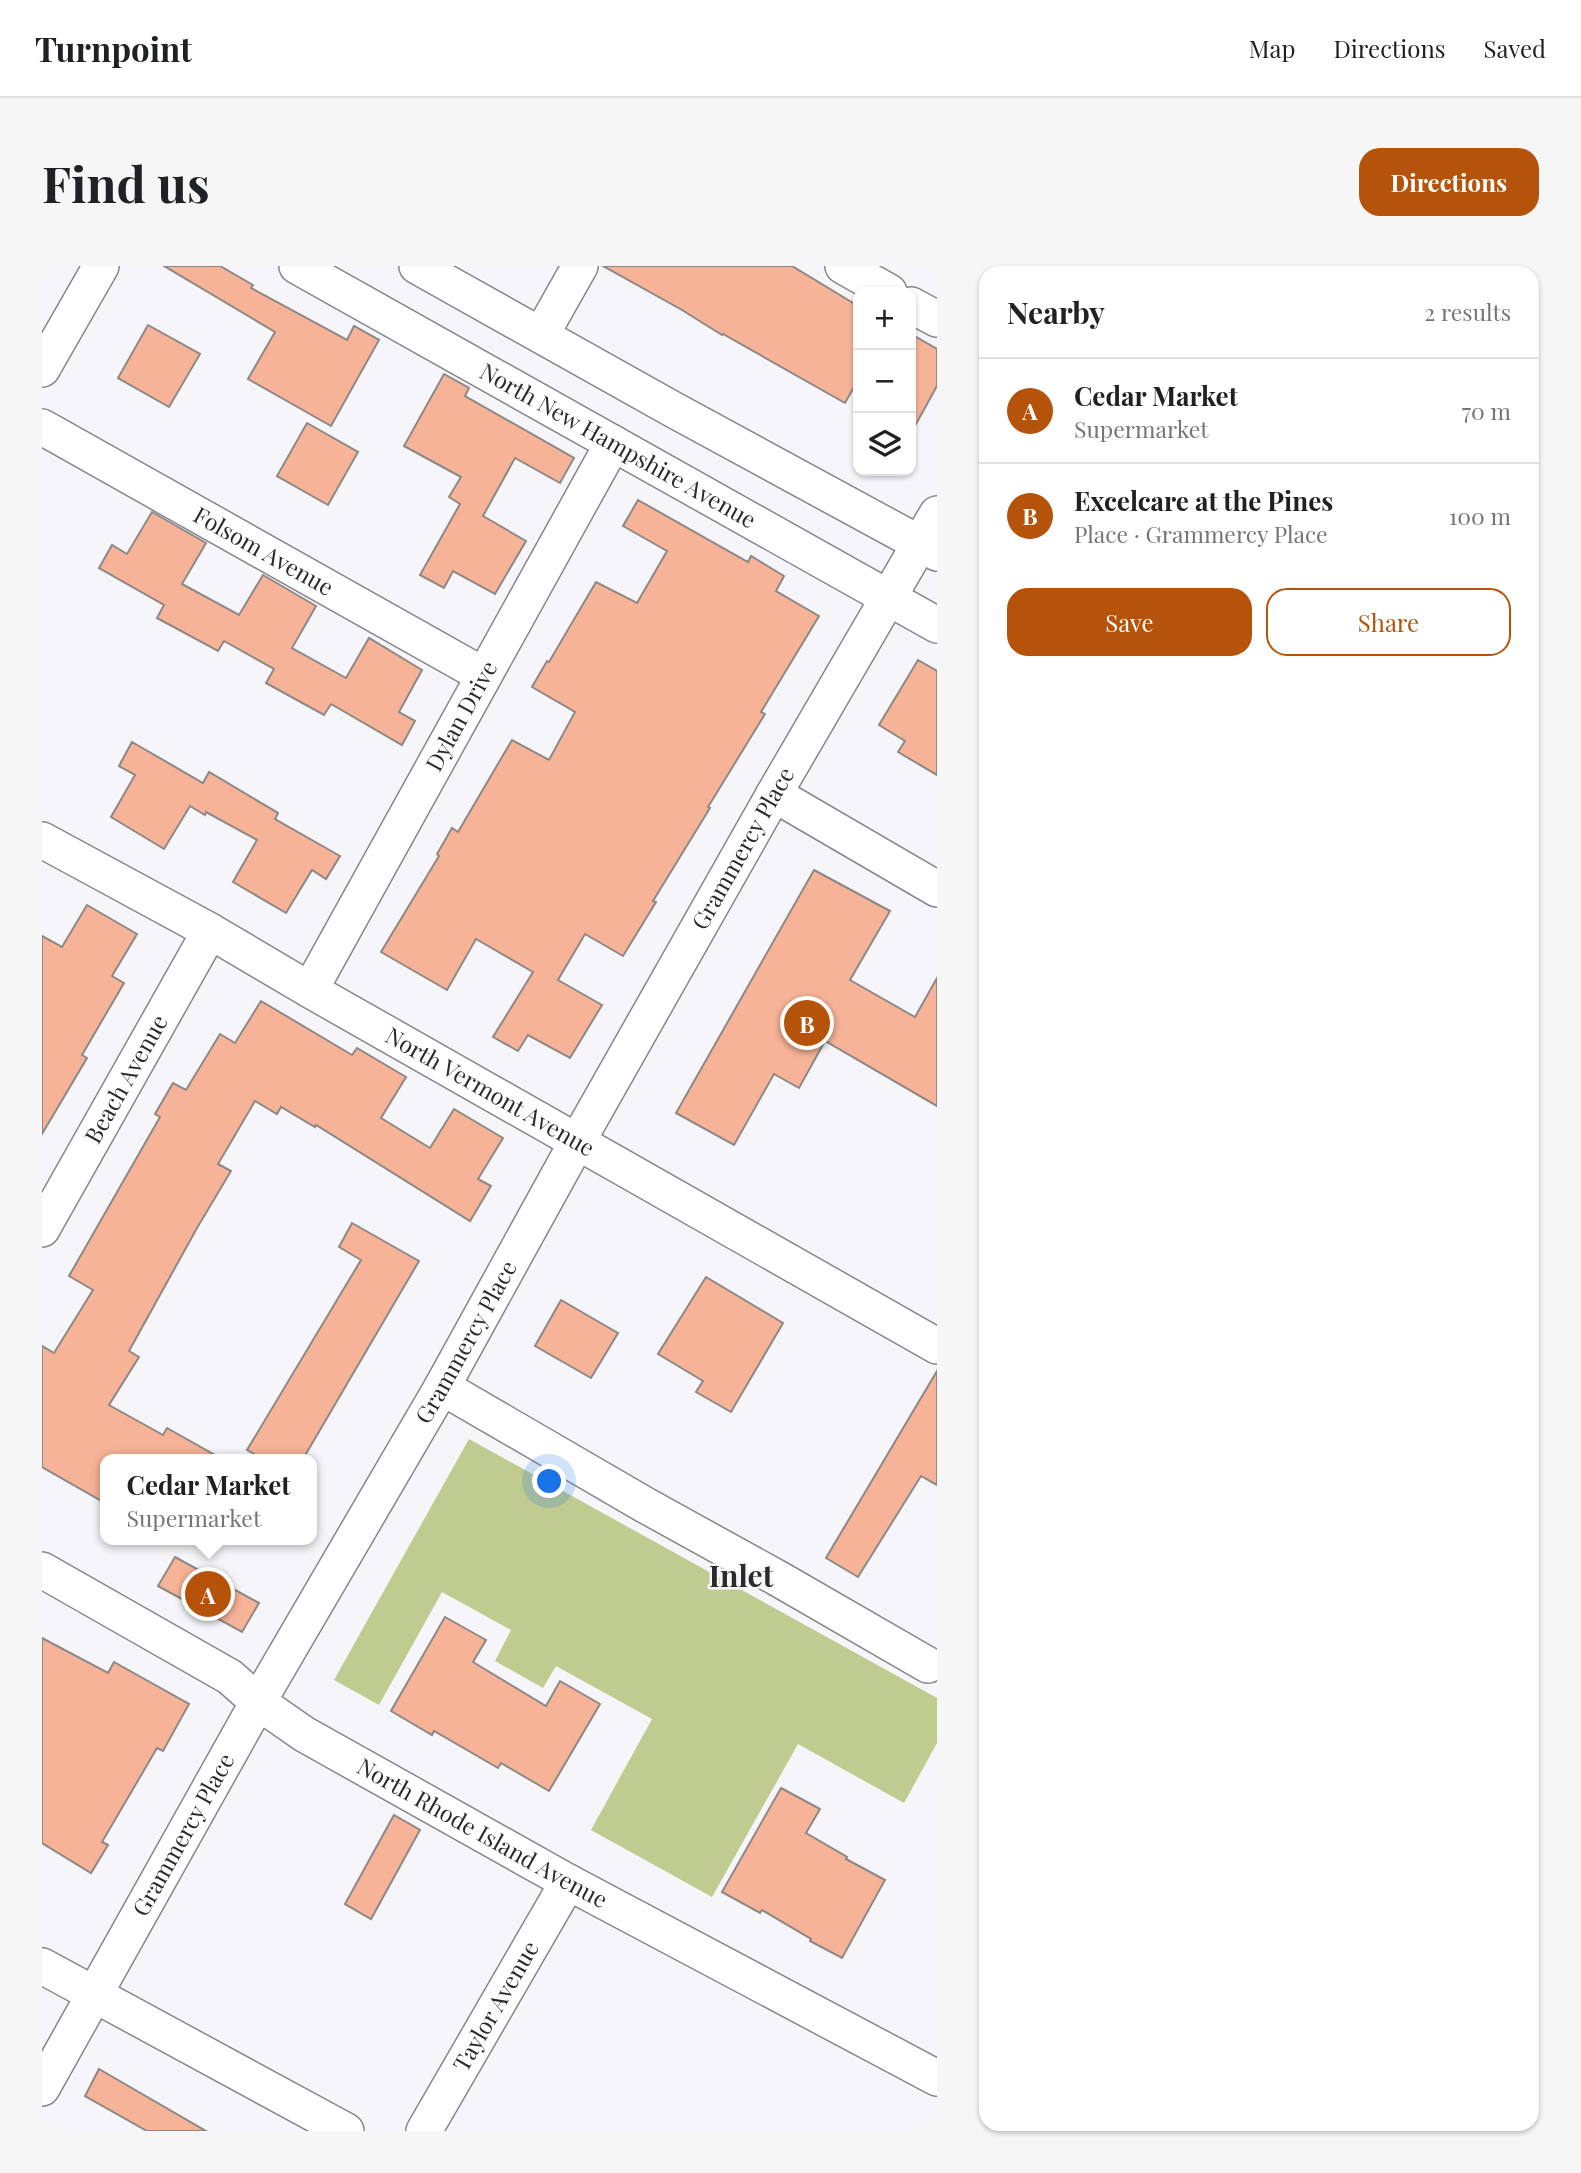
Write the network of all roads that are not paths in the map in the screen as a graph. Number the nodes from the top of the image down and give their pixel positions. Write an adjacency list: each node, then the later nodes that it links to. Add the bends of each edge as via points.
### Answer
1 (101, 266): 10 (street)
2 (297, 266): 12 (street, North New Hampshire Avenue)
3 (417, 266): 9 (street)
4 (580, 266): 9 (street)
5 (843, 266): 6 (street)
6 (880, 287)
7 (916, 307): 8 (street)
8 (937, 319)
9 (541, 335): 13 (street, via 674,410)
10 (42, 369)
11 (42, 427): 16 (street, Folsom Avenue)
12 (613, 443): 14 (street, North New Hampshire Avenue); 16 (street, Dylan Drive)
13 (932, 537): 14 (street, Grammercy Place)
14 (888, 596): 15 (street, North New Hampshire Avenue); 17 (street, Grammercy Place)
15 (937, 625)
16 (483, 675): 21 (street, Dylan Drive)
17 (774, 794): 19 (street); 22 (street, Grammercy Place)
18 (42, 840): 20 (street, North Vermont Avenue)
19 (937, 889)
20 (210, 931): 21 (street, North Vermont Avenue); 23 (street, Beach Avenue)
21 (310, 990): 22 (street, North Vermont Avenue)
22 (578, 1142): 24 (street, North Vermont Avenue); 25 (street, Grammercy Place)
23 (42, 1229)
24 (937, 1346)
25 (442, 1387): 27 (street); 28 (street, Grammercy Place)
26 (42, 1570): 28 (street, North Rhode Island Avenue, via 230,1677)
27 (928, 1665)
28 (258, 1702): 29 (street, North Rhode Island Avenue, via 304,1734); 31 (street, Grammercy Place)
29 (568, 1882): 32 (street, North Rhode Island Avenue); 35 (street, Taylor Avenue)
30 (42, 1966): 31 (street)
31 (94, 1996): 33 (street, Grammercy Place); 34 (street)
32 (937, 2078)
33 (42, 2088)
34 (346, 2131)
35 (425, 2131)

